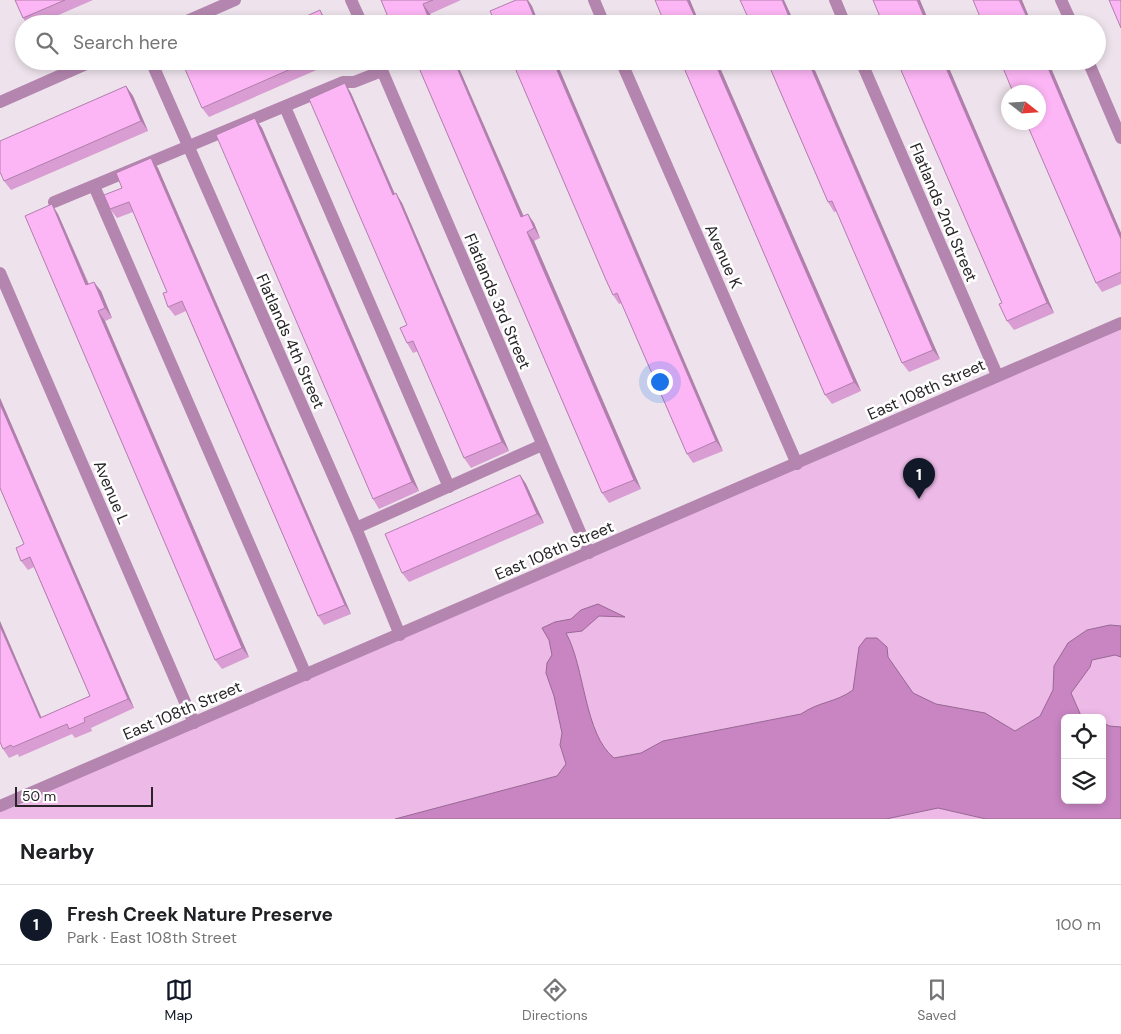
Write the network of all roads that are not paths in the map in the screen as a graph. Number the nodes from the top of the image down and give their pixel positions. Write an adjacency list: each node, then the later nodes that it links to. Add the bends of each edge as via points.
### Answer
1 (235, 0): 6 (street)
2 (352, 0): 7 (street)
3 (594, 0): 8 (street)
4 (835, 0): 9 (street)
5 (1062, 0): 10 (street)
6 (201, 15)
7 (358, 15)
8 (600, 15)
9 (841, 15)
10 (1068, 15)
11 (73, 70): 18 (street)
12 (155, 70): 21 (street, Flatlands 4th Street)
13 (374, 70): 19 (street, via 354,82 343,82)
14 (382, 70): 27 (street, Flatlands 3rd Street)
15 (625, 70): 28 (street, Avenue K)
16 (865, 70): 26 (street, Flatlands 2nd Street)
17 (1092, 70): 20 (street)
18 (0, 102)
19 (285, 107): 21 (street); 29 (street)
20 (1121, 138)
21 (189, 148): 22 (street); 30 (street, Flatlands 4th Street)
22 (94, 186): 23 (street); 33 (street)
23 (54, 202)
24 (0, 273): 34 (street, Avenue L)
25 (1121, 323): 26 (street, East 108th Street)
26 (997, 375): 28 (street, East 108th Street)
27 (542, 445): 29 (street); 31 (street, Flatlands 3rd Street)
28 (797, 464): 31 (street, East 108th Street)
29 (449, 487): 30 (street)
30 (356, 528): 32 (street, Flatlands 4th Street)
31 (588, 553): 32 (street, East 108th Street)
32 (400, 635): 33 (street, East 108th Street)
33 (306, 675): 34 (street, East 108th Street)
34 (194, 723): 35 (street, East 108th Street)
35 (0, 806)

